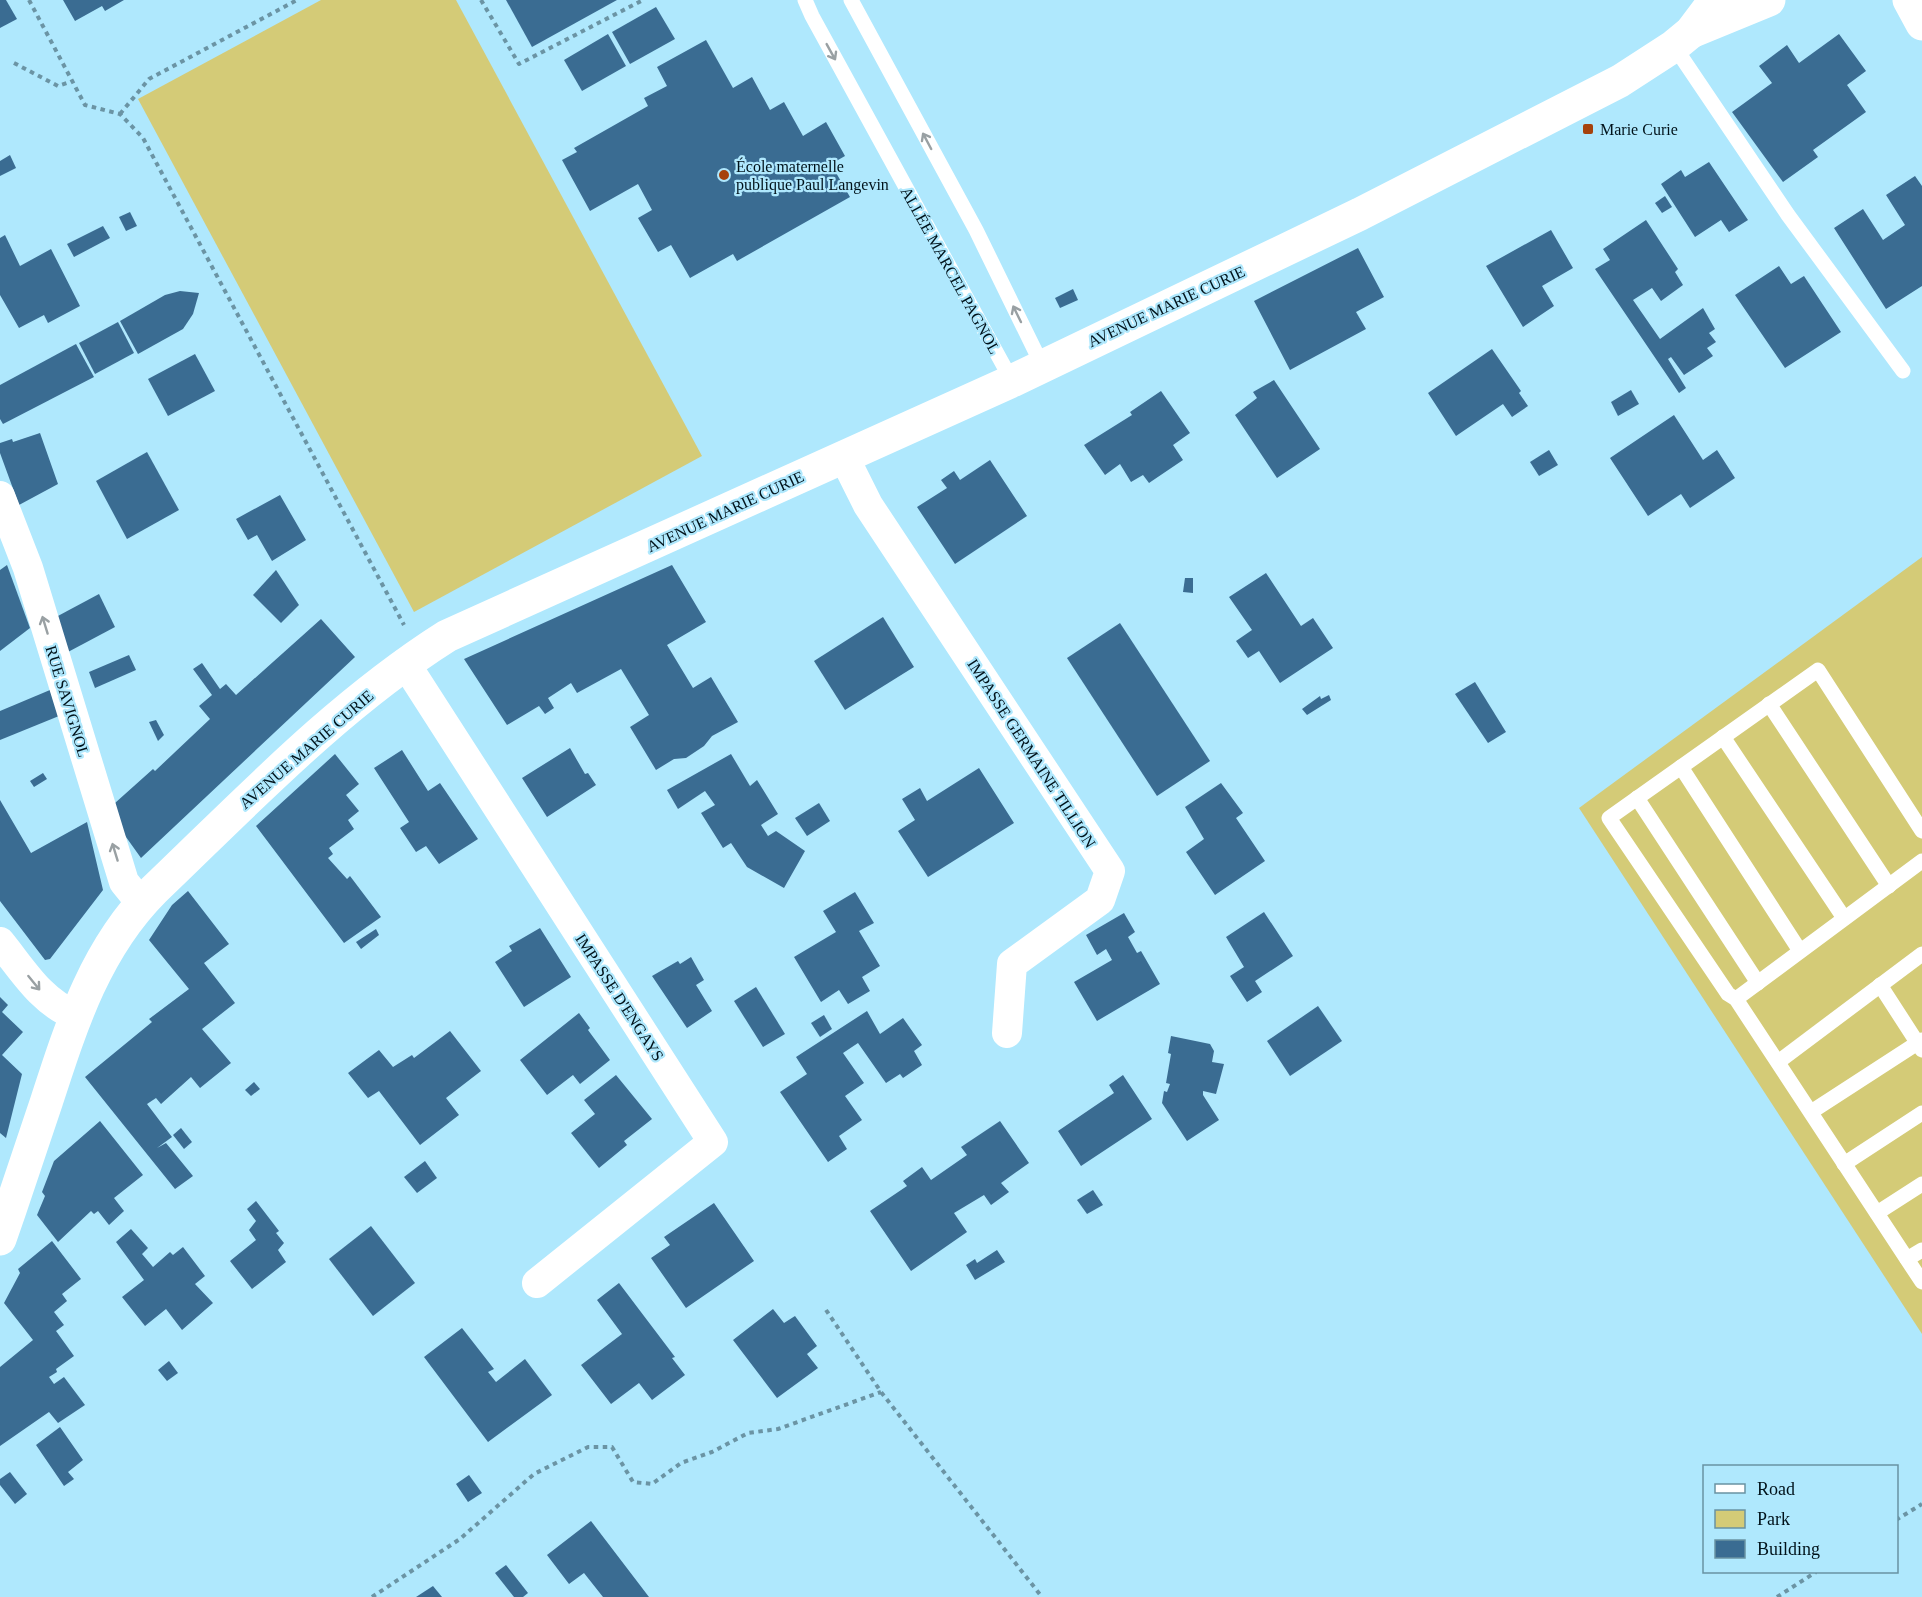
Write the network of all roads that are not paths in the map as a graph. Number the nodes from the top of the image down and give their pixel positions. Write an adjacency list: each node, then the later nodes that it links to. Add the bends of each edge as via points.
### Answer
1 (805, 0): 10 (lane, ALLÉE MARCEL PAGNOL, one-way to 10)
2 (851, 0): 8 (lane, one-way to 2, via 976,230)
3 (1714, 0): 7 (main road, AVENUE MARIE CURIE)
4 (1769, 0): 7 (main road, AVENUE MARIE CURIE)
5 (1909, 0): 6 (main road)
6 (1922, 24)
7 (1683, 39): 8 (main road, AVENUE MARIE CURIE, via 1620,81 1371,209); 9 (lane, via 1788,215)
8 (1043, 367): 10 (main road, AVENUE MARIE CURIE)
9 (1903, 371)
10 (1012, 381): 11 (main road, AVENUE MARIE CURIE)
11 (844, 457): 13 (main road, AVENUE MARIE CURIE, via 447,636); 30 (street, IMPASSE GERMAINE TILLION, via 868,506 1110,871 1100,900 1012,964)
12 (0, 496): 21 (street, RUE SAVIGNOL, one-way to 12, via 124,882 27,568)
13 (405, 663): 21 (main road, AVENUE MARIE CURIE, via 280,769); 42 (street, IMPASSE D'ENGAYS, via 713,1142)
14 (1769, 704): 15 (lane); 18 (lane, via 1818,670); 20 (lane)
15 (1723, 737): 16 (lane); 22 (lane)
16 (1681, 767): 17 (lane); 24 (lane)
17 (1637, 798): 26 (lane); 28 (lane, via 1609,818 1728,994)
18 (1922, 831)
19 (1922, 861): 20 (lane)
20 (1889, 886): 22 (lane)
21 (141, 903): 29 (main road, AVENUE MARIE CURIE, via 100,959)
22 (1844, 918): 24 (lane)
23 (0, 942): 29 (street, one-way to 29, via 46,998)
24 (1800, 951): 26 (lane)
25 (1922, 954): 27 (lane)
26 (1758, 983): 28 (lane)
27 (1880, 985): 31 (lane); 32 (lane)
28 (1736, 999): 32 (lane)
29 (75, 1015): 38 (main road, AVENUE MARIE CURIE)
30 (1007, 1033)
31 (1920, 1045): 33 (lane)
32 (1778, 1062): 33 (lane)
33 (1810, 1112): 35 (lane)
34 (1922, 1113): 35 (lane)
35 (1844, 1164): 37 (lane)
36 (1922, 1184): 37 (lane)
37 (1877, 1214): 40 (lane)
38 (0, 1239)
39 (1922, 1250): 40 (lane)
40 (1907, 1259): 41 (lane)
41 (1922, 1282)
42 (537, 1283)

